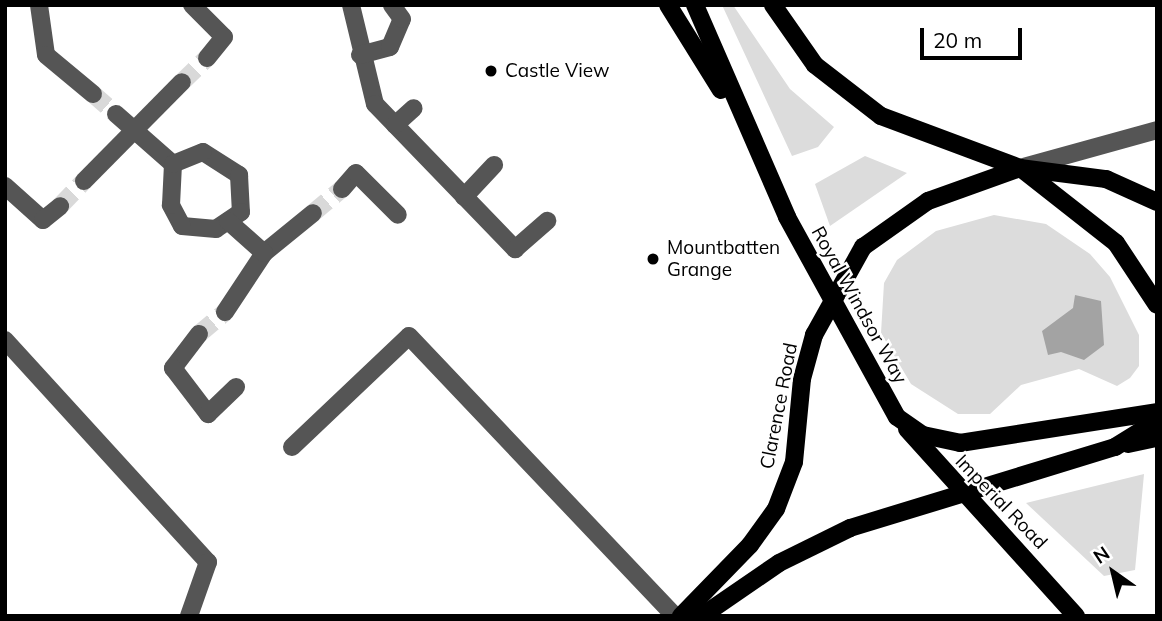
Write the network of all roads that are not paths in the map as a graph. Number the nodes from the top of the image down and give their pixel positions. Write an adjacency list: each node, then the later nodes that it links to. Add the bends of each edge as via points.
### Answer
1 (39, 5): 11 (street, via 46,55)
2 (192, 5): 9 (street, via 224,37)
3 (351, 5): 8 (street)
4 (392, 5): 8 (street, via 402,19 390,47)
5 (668, 5): 17 (main road)
6 (695, 5): 17 (main road, Royal Windsor Way)
7 (773, 5): 20 (main road, via 815,65 848,95 919,135)
8 (360, 55): 14 (street, via 375,104)
9 (206, 58)
10 (183, 82): 16 (street)
11 (93, 94)
12 (414, 108): 14 (street)
13 (116, 114): 16 (street)
14 (395, 125): 24 (street)
15 (1157, 130): 20 (street, Clarence Road)
16 (135, 131): 18 (street); 21 (street)
17 (749, 135): 32 (main road, Royal Windsor Way)
18 (173, 163): 29 (street, via 171,205 182,226 216,229); 29 (street, via 203,152 239,175 241,212)
19 (494, 165): 24 (street)
20 (1020, 169): 25 (main road, via 1106,180); 32 (main road, Clarence Road, via 939,195 898,218 863,247); 33 (main road, via 1116,243)
21 (84, 181)
22 (5, 186): 26 (street, via 43,220)
23 (342, 188): 28 (street, via 356,173)
24 (464, 197): 30 (street, via 514,249)
25 (1157, 202)
26 (61, 206)
27 (313, 213): 31 (street)
28 (398, 215)
29 (229, 221): 31 (street)
30 (548, 221)
31 (264, 253): 34 (street)
32 (829, 298): 39 (main road, Royal Windsor Way); 47 (main road, Clarence Road, via 802,379 794,462 776,509 750,545)
33 (1157, 305)
34 (225, 312)
35 (200, 334): 37 (street, via 173,368 208,414)
36 (5, 340): 45 (street, via 208,562)
37 (236, 387)
38 (1157, 412): 39 (main road, Royal Windsor Way, via 960,443 923,435)
39 (897, 416): 44 (main road, Imperial Road)
40 (1157, 421): 43 (main road)
41 (1157, 438): 43 (main road)
42 (292, 447): 46 (street, via 409,336)
43 (1115, 447): 44 (main road)
44 (961, 495): 48 (main road, via 812,546); 49 (main road, Imperial Road, via 1041,572)
45 (189, 616)
46 (675, 616)
47 (681, 616)
48 (702, 616)
49 (1076, 616)

